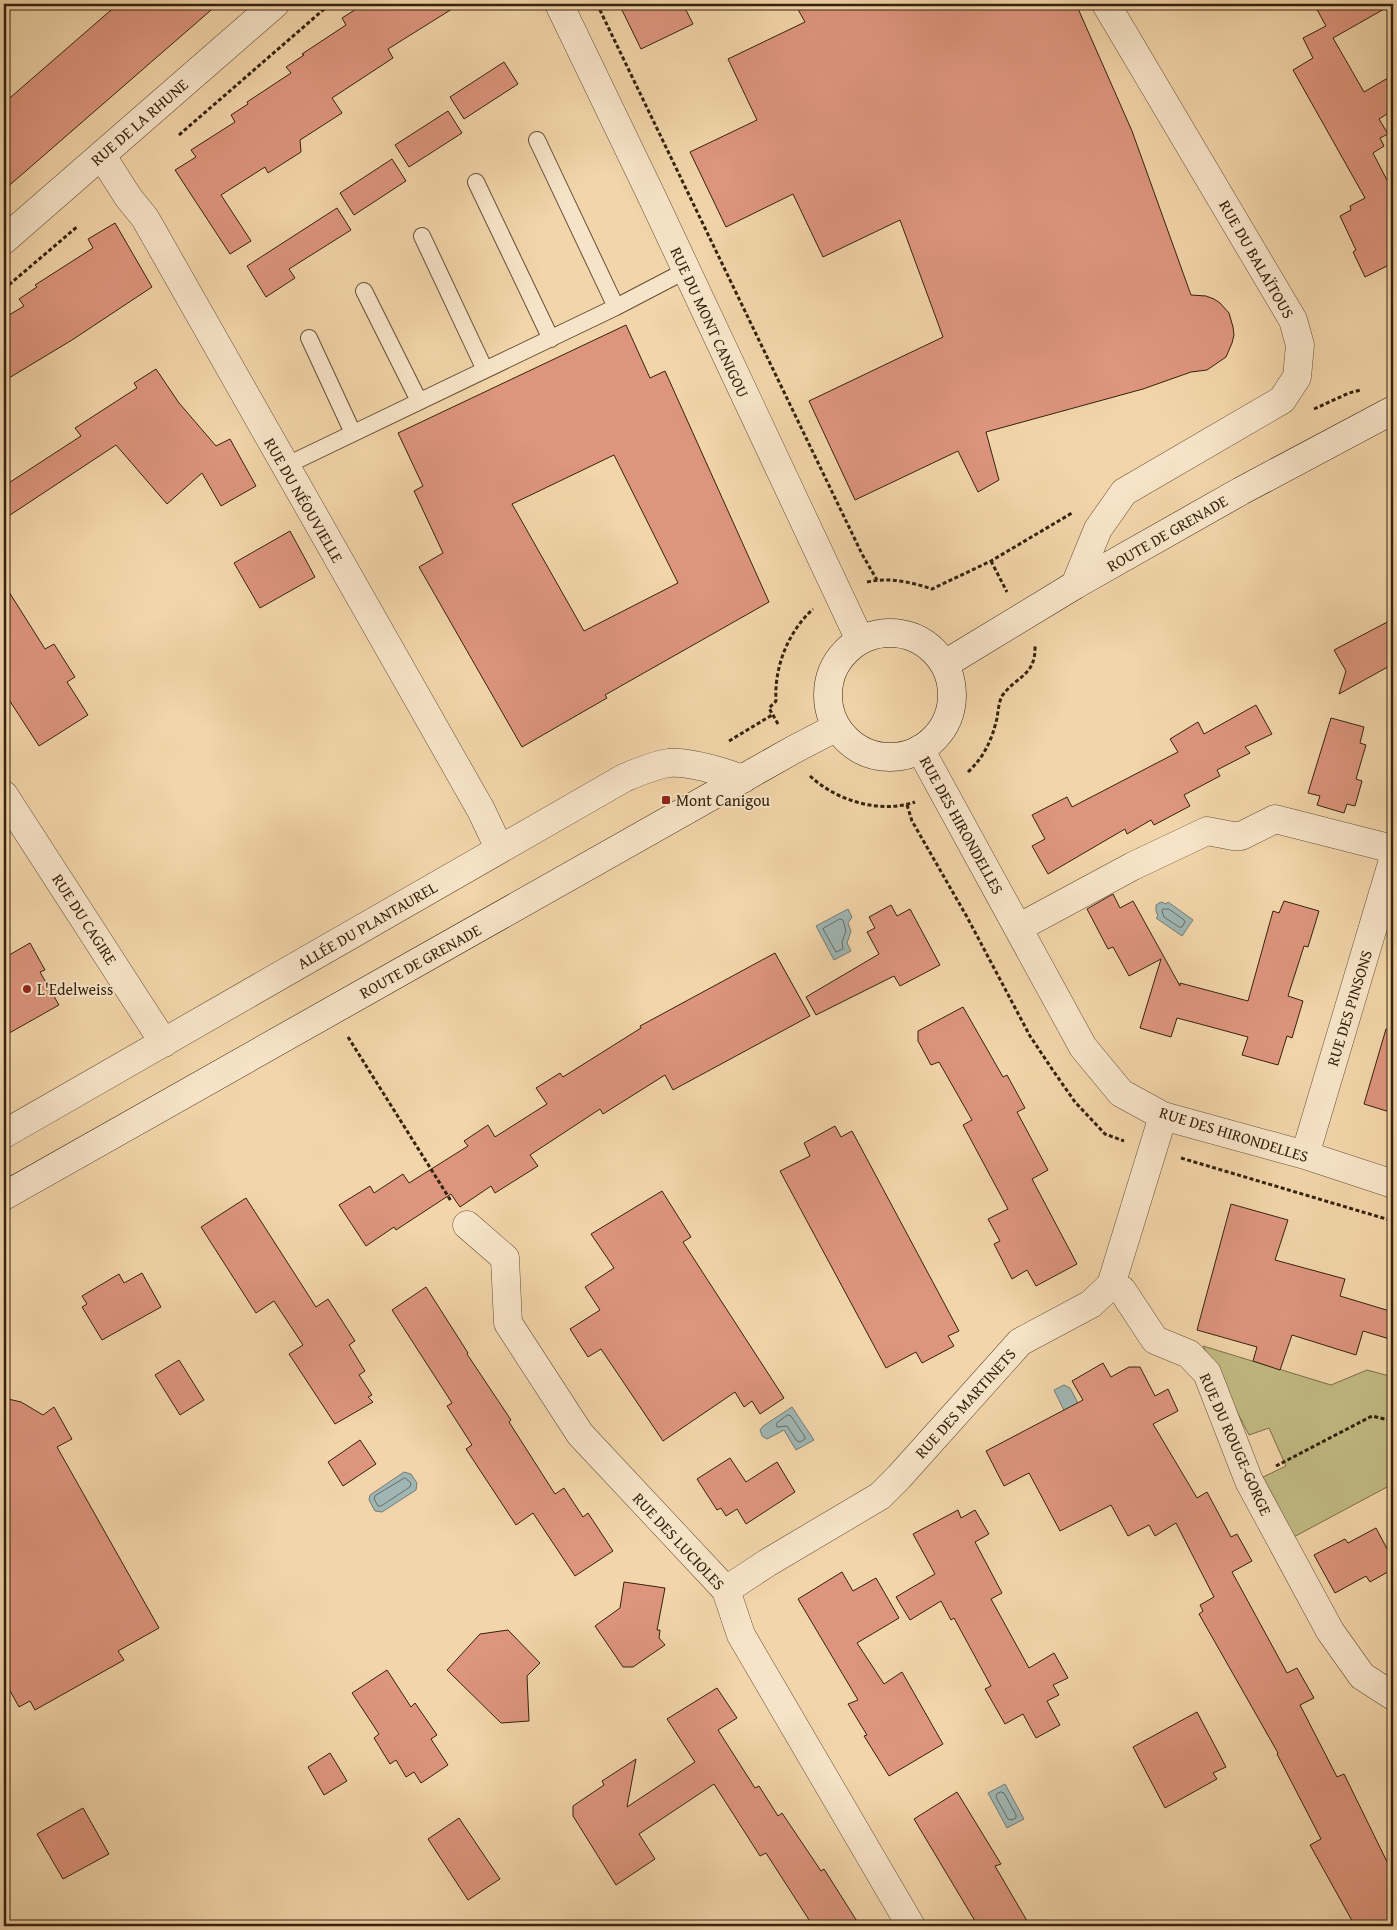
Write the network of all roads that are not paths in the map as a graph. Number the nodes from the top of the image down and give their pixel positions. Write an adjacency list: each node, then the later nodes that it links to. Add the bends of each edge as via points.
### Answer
1 (275, 4): 5 (street, RUE DE LA RHUNE)
2 (559, 4): 9 (street, RUE DU MONT CANIGOU)
3 (1106, 4): 19 (street, RUE DU BALAÏTOUS, via 1293,320 1300,345 1297,377 1282,400 1124,492 1098,530)
4 (537, 140): 11 (lane)
5 (102, 156): 8 (street, RUE DE LA RHUNE); 18 (street, RUE DU NÉOUVIELLE, via 128,197 146,218)
6 (476, 182): 13 (lane)
7 (422, 236): 14 (lane)
8 (4, 240)
9 (686, 271): 11 (lane); 20 (street, RUE DU MONT CANIGOU)
10 (364, 291): 15 (lane)
11 (616, 307): 13 (lane)
12 (309, 338): 17 (lane)
13 (550, 339): 14 (lane)
14 (485, 370): 15 (lane)
15 (419, 401): 17 (lane)
16 (1393, 410): 19 (street, ROUTE DE GRENADE)
17 (353, 433): 18 (lane)
18 (285, 466): 26 (street, RUE DU NÉOUVIELLE, via 481,810)
19 (1075, 585): 21 (street, ROUTE DE GRENADE)
20 (860, 640): 21 (street, via 877,634 896,633 914,637 930,647); 22 (street, via 841,656 830,679 828,704)
21 (945, 664): 23 (street, via 952,700 936,737)
22 (837, 727): 23 (street, via 853,745 874,755 898,757); 24 (street, ROUTE DE GRENADE)
23 (920, 749): 29 (street, RUE DES HIRONDELLES)
24 (743, 779): 26 (street, ALLÉE DU PLANTAUREL, via 710,768 670,763 642,770); 35 (street, ROUTE DE GRENADE)
25 (4, 795): 30 (street, RUE DU CAGIRE)
26 (499, 848): 30 (street, ALLÉE DU PLANTAUREL)
27 (1393, 849): 29 (street, via 1275,819 1241,836 1207,831 1133,866)
28 (1393, 860): 33 (street, RUE DES PINSONS)
29 (1018, 928): 31 (street, RUE DES HIRONDELLES, via 1083,1047 1121,1093)
30 (164, 1043): 32 (street, ALLÉE DU PLANTAUREL)
31 (1163, 1116): 33 (street, RUE DES HIRONDELLES); 37 (street, RUE DES MARTINETS)
32 (4, 1134)
33 (1305, 1155): 34 (street, RUE DES HIRONDELLES)
34 (1393, 1184)
35 (4, 1196)
36 (467, 1225): 38 (street, RUE DES LUCIOLES, via 505,1258 508,1323 580,1434)
37 (1111, 1285): 38 (street, RUE DES MARTINETS, via 1091,1304 1020,1342 880,1496); 39 (street, RUE DU ROUGE-GORGE, via 1122,1290 1155,1340 1189,1354 1207,1373 1249,1481 1330,1631 1362,1676)
38 (726, 1590): 40 (street, RUE DES LUCIOLES, via 741,1635)
39 (1393, 1696)
40 (911, 1926)

